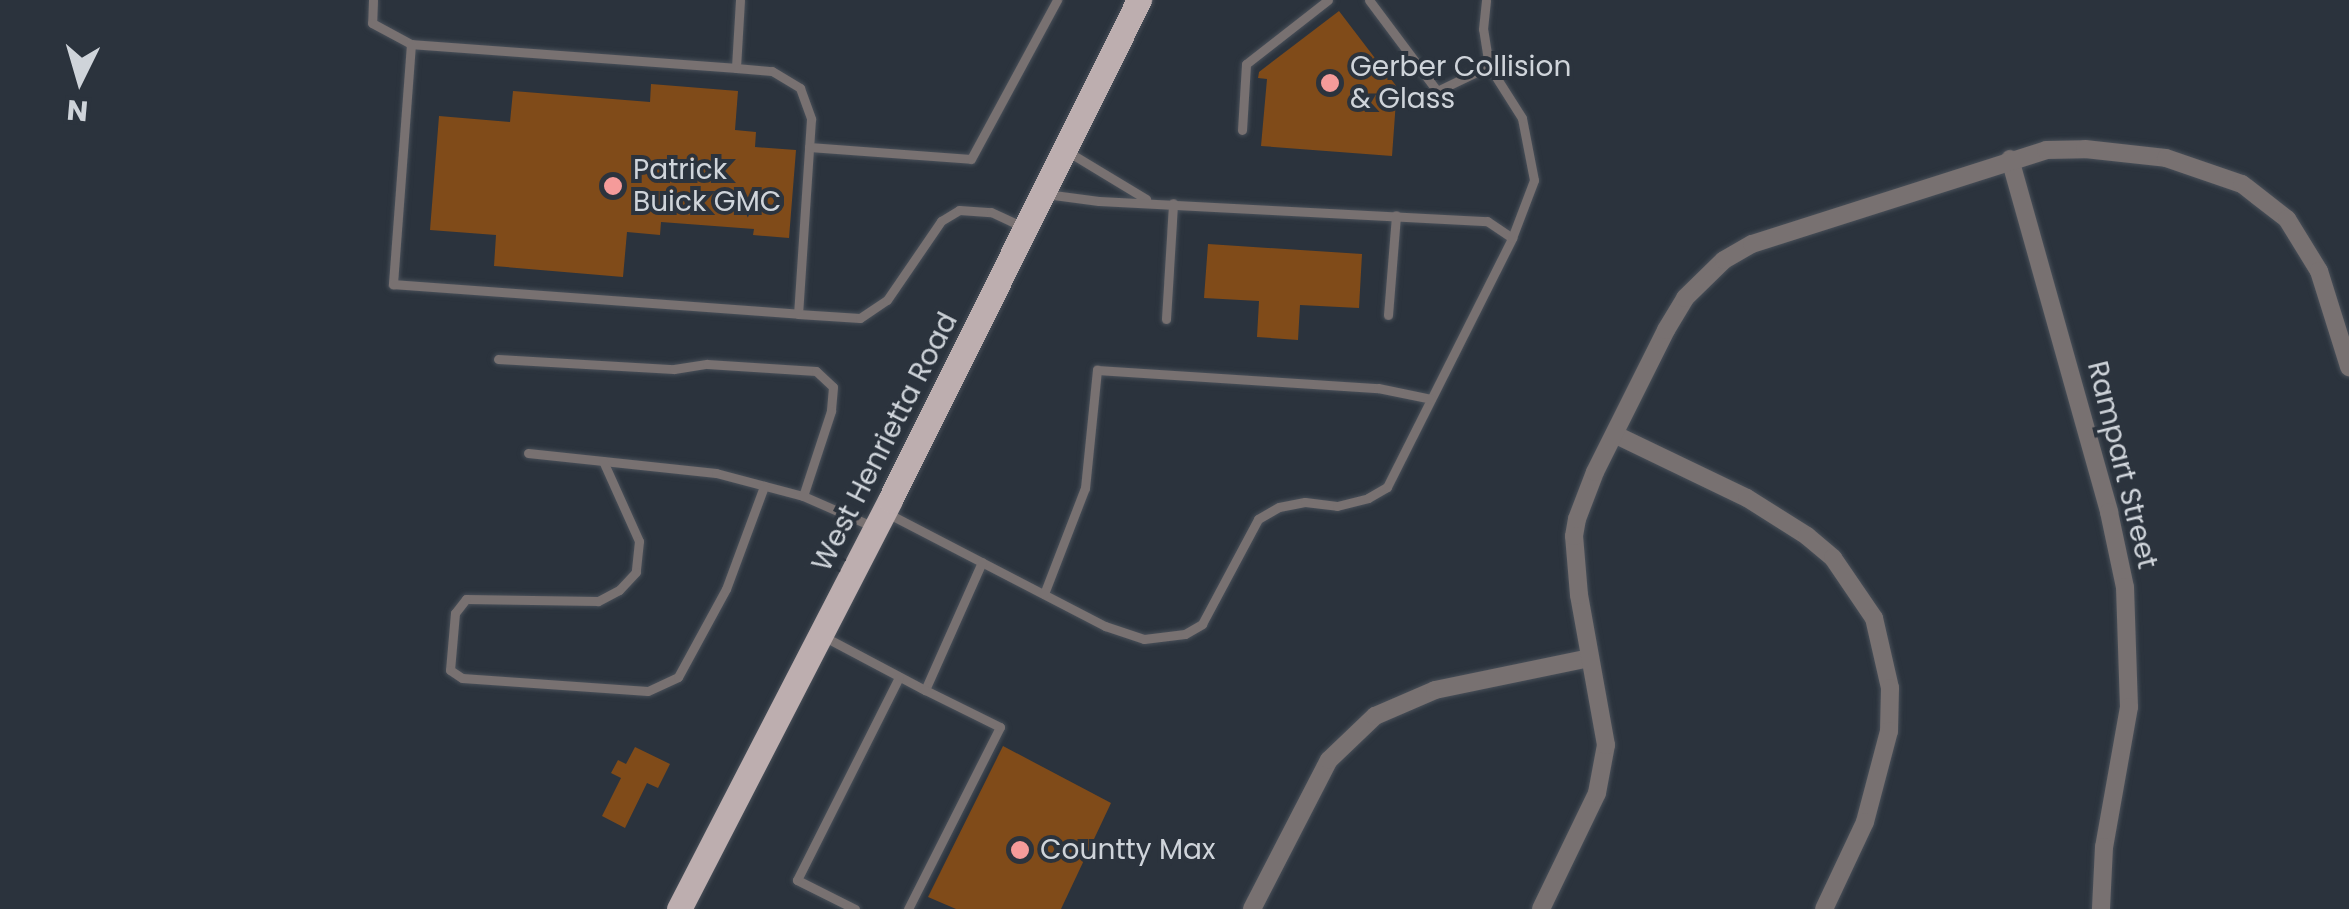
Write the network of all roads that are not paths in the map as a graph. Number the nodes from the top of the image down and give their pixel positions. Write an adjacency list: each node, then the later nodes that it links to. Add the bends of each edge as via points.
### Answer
1 (373, 0): 8 (lane, via 372,22)
2 (740, 0): 10 (lane)
3 (1057, 0): 12 (lane, via 971,159)
4 (1139, 0): 13 (main road, West Henrietta Road)
5 (1328, 0): 11 (lane, via 1246,64)
6 (1368, 0): 9 (lane, via 1437,91)
7 (1486, 0): 9 (lane)
8 (411, 44): 10 (lane); 21 (lane, via 394,284)
9 (1489, 66): 20 (lane, via 1522,118 1532,160 1534,180)
10 (736, 68): 12 (lane, via 772,71 800,88 811,119)
11 (1242, 130)
12 (809, 148): 21 (lane)
13 (1064, 150): 15 (main road, West Henrietta Road); 16 (lane)
14 (2010, 159): 25 (street, via 2046,150 2127,153 2207,168 2242,184 2303,238); 27 (street, via 1752,244 1724,260 1685,298); 45 (street, Rampart Street, via 2125,587 2129,707)
15 (1043, 194): 16 (lane); 19 (main road, West Henrietta Road)
16 (1148, 201): 17 (lane)
17 (1173, 203): 18 (lane); 23 (lane)
18 (1396, 216): 20 (lane, via 1487,221); 22 (lane)
19 (1026, 228): 21 (lane, via 991,212 959,210 941,221 887,300 860,318); 32 (main road, West Henrietta Road)
20 (1512, 238): 26 (lane)
21 (798, 314)
22 (1388, 314)
23 (1166, 319)
24 (498, 359): 31 (lane, via 816,371 833,387 831,411)
25 (2349, 367)
26 (1432, 399): 34 (lane, via 1386,488 1337,506 1279,507 1258,519 1202,624 1185,634 1144,639); 34 (lane, via 1378,388 1097,370 1085,488)
27 (1616, 435): 36 (street, via 1595,472 1574,536); 44 (street, via 1808,536 1833,558 1874,618 1886,653 1889,731 1865,822)
28 (528, 452): 29 (lane)
29 (604, 461): 30 (lane, via 716,473); 30 (lane, via 640,541 636,572 598,601 466,599 455,613 450,670 462,678 648,691 678,677 726,589)
30 (764, 486): 31 (lane)
31 (802, 496): 32 (lane)
32 (880, 520): 33 (lane); 35 (main road, West Henrietta Road)
33 (982, 562): 34 (lane); 38 (lane)
34 (1044, 594)
35 (821, 635): 37 (lane); 39 (main road, West Henrietta Road)
36 (1590, 658): 42 (street, via 1435,690 1375,716 1329,760); 43 (street, via 1603,716 1603,771)
37 (899, 677): 38 (lane); 40 (lane, via 797,880)
38 (925, 690): 41 (lane, via 1000,727)
39 (679, 909)
40 (855, 909)
41 (908, 909)
42 (1252, 909)
43 (1540, 909)
44 (1824, 909)
45 (2100, 909)

